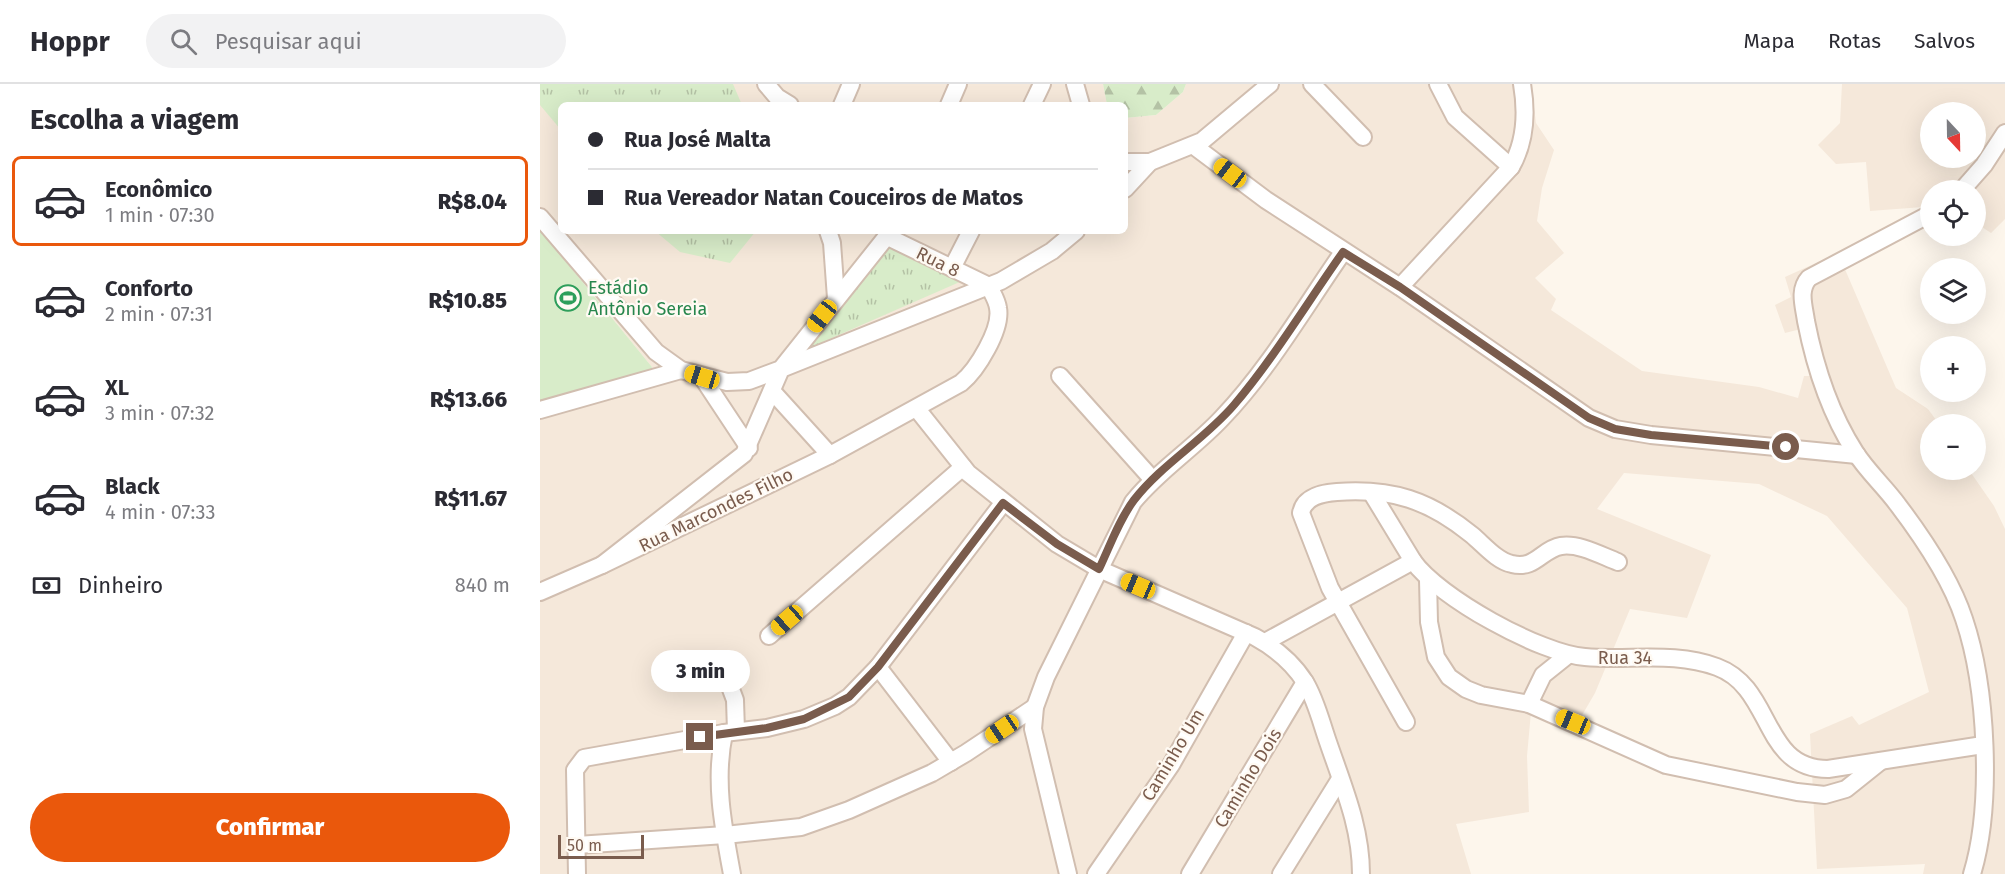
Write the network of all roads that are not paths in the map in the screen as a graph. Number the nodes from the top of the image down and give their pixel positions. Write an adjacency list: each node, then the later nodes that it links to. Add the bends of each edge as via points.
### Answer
1 (851, 84): 12 (street)
2 (958, 84): 13 (street)
3 (1042, 84): 14 (street)
4 (1075, 84): 15 (street)
5 (1252, 84): 16 (street)
6 (1270, 84): 16 (street)
7 (1312, 84): 18 (street)
8 (1438, 84): 22 (street, via 1455,117)
9 (1522, 84): 22 (street, via 1524,128)
10 (769, 86): 11 (street)
11 (787, 102)
12 (843, 102)
13 (950, 102)
14 (1033, 102)
15 (1080, 102)
16 (1243, 107): 19 (street)
17 (2005, 133): 23 (street)
18 (1363, 137)
19 (1194, 146): 21 (street); 31 (street)
20 (1128, 162): 21 (street)
21 (1150, 162): 24 (street)
22 (1511, 167): 34 (street)
23 (1971, 180)
24 (1128, 186)
25 (540, 217): 37 (street, via 643,339)
26 (1920, 219): 44 (street, via 1805,283 1802,300 1813,353 1830,407)
27 (829, 234): 35 (street)
28 (890, 234): 32 (street, Rua 8); 35 (street)
29 (970, 234): 32 (street)
30 (1068, 234): 33 (street, via 1031,264)
31 (1343, 252): 34 (street); 47 (street, via 1238,400)
32 (952, 268): 33 (street, Rua 8)
33 (989, 286): 36 (street); 41 (street, Rua Marcondes Filho, via 999,313 977,369)
34 (1400, 287): 44 (street, via 1556,397 1615,429)
35 (836, 298): 36 (street)
36 (781, 369): 39 (street, via 739,382); 40 (street)
37 (681, 370): 39 (street); 42 (street)
38 (1060, 376): 47 (street)
39 (702, 377): 43 (street)
40 (772, 391): 43 (street); 45 (street)
41 (917, 409): 45 (street, Rua Marcondes Filho); 46 (street)
42 (540, 410)
43 (749, 448): 52 (street, Rua Marcondes Filho)
44 (1857, 455): 68 (street, via 1915,529 1963,616 1978,677)
45 (830, 456): 52 (street, Rua Marcondes Filho)
46 (963, 467): 49 (street); 58 (street)
47 (1153, 480): 53 (street, via 1126,512)
48 (1371, 492): 50 (street, Rua 34); 51 (street, via 1421,502 1462,527 1506,563 1525,565 1550,550 1570,545); 56 (street, via 1328,493 1312,498 1300,513)
49 (1003, 503): 53 (street, via 1057,544); 62 (street)
50 (1413, 561): 54 (street, Rua 34); 56 (street)
51 (1618, 562)
52 (602, 565): 55 (street, Rua Marcondes Filho)
53 (1099, 569): 57 (street); 65 (street)
54 (1428, 580): 60 (street, Rua 34, via 1507,629); 64 (street, via 1433,644 1449,677 1481,695)
55 (540, 592)
56 (1338, 603): 59 (street); 66 (street)
57 (1246, 633): 59 (street); 77 (street, Caminho Um, via 1171,765)
58 (769, 636)
59 (1265, 642): 63 (street)
60 (1568, 655): 64 (street, via 1543,675); 69 (street, Rua 34, via 1676,658 1708,664 1748,688 1776,739 1801,763 1828,769)
61 (722, 665): 67 (street, via 735,700)
62 (878, 667): 67 (street, via 849,697 825,711 775,726); 70 (street)
63 (1305, 682): 71 (street); 78 (street, Caminho Dois)
64 (1529, 704): 69 (street, via 1666,765 1797,792 1825,795 1846,789)
65 (1035, 707): 70 (street); 76 (street, via 1033,729)
66 (1406, 722)
67 (730, 732): 72 (street, via 718,766); 73 (street, via 588,756 577,766 575,776)
68 (1983, 745): 69 (street, Rua 34); 81 (street, via 1984,828)
69 (1883, 759)
70 (951, 762): 72 (street, via 902,788 820,821 780,830)
71 (1340, 779): 79 (street); 80 (street, via 1359,836)
72 (724, 835): 73 (street); 75 (street)
73 (577, 845): 74 (street)
74 (577, 874)
75 (732, 874)
76 (1068, 874)
77 (1096, 874)
78 (1190, 874)
79 (1281, 874)
80 (1361, 874)
81 (1972, 874)

